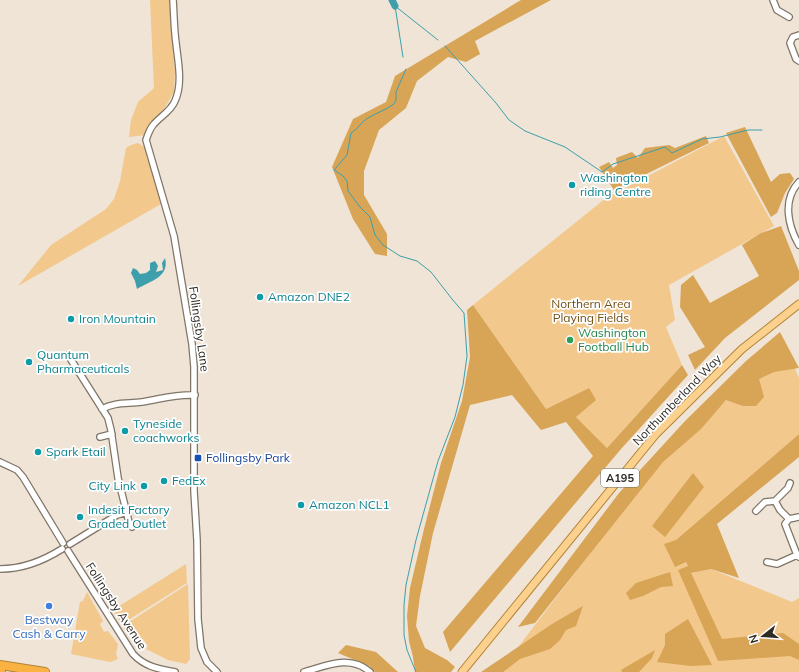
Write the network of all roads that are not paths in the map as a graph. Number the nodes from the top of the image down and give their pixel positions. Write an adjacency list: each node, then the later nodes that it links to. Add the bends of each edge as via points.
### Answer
1 (174, 0): 10 (street, Follingsby Lane, via 178,94 168,112 154,124 146,140 174,236 192,344)
2 (773, 0): 3 (street, via 777,10)
3 (789, 17)
4 (799, 35): 5 (street, via 793,37 790,43)
5 (799, 61)
6 (799, 182): 7 (street, via 792,193 788,217)
7 (799, 245)
8 (799, 304): 35 (main road, Northumberland Way / A195, via 742,349 656,434)
9 (68, 355): 11 (street)
10 (195, 395): 11 (street, via 179,394 141,402 112,404); 32 (street, Follingsby Lane, via 197,613 203,654)
11 (102, 409): 12 (street, via 108,418)
12 (112, 434): 13 (street); 18 (street)
13 (100, 437)
14 (0, 462): 22 (street, via 17,470)
15 (790, 483): 16 (street)
16 (775, 500): 17 (street, via 765,502); 20 (street, via 780,510)
17 (756, 511)
18 (126, 512): 21 (street); 23 (street)
19 (799, 517): 20 (street)
20 (789, 518): 26 (street, via 785,524)
21 (132, 527)
22 (63, 543): 23 (street); 24 (street)
23 (70, 544): 25 (street)
24 (62, 549): 25 (street); 28 (street, via 28,565)
25 (68, 551): 31 (street, Follingsby Avenue, via 133,654 143,663 156,669)
26 (798, 556): 27 (street, via 777,566)
27 (767, 562)
28 (0, 569)
29 (0, 665): 30 (highway)
30 (45, 672)
31 (175, 672)
32 (216, 672)
33 (304, 672): 34 (street, via 345,661 360,665)
34 (370, 672)
35 (462, 672)

